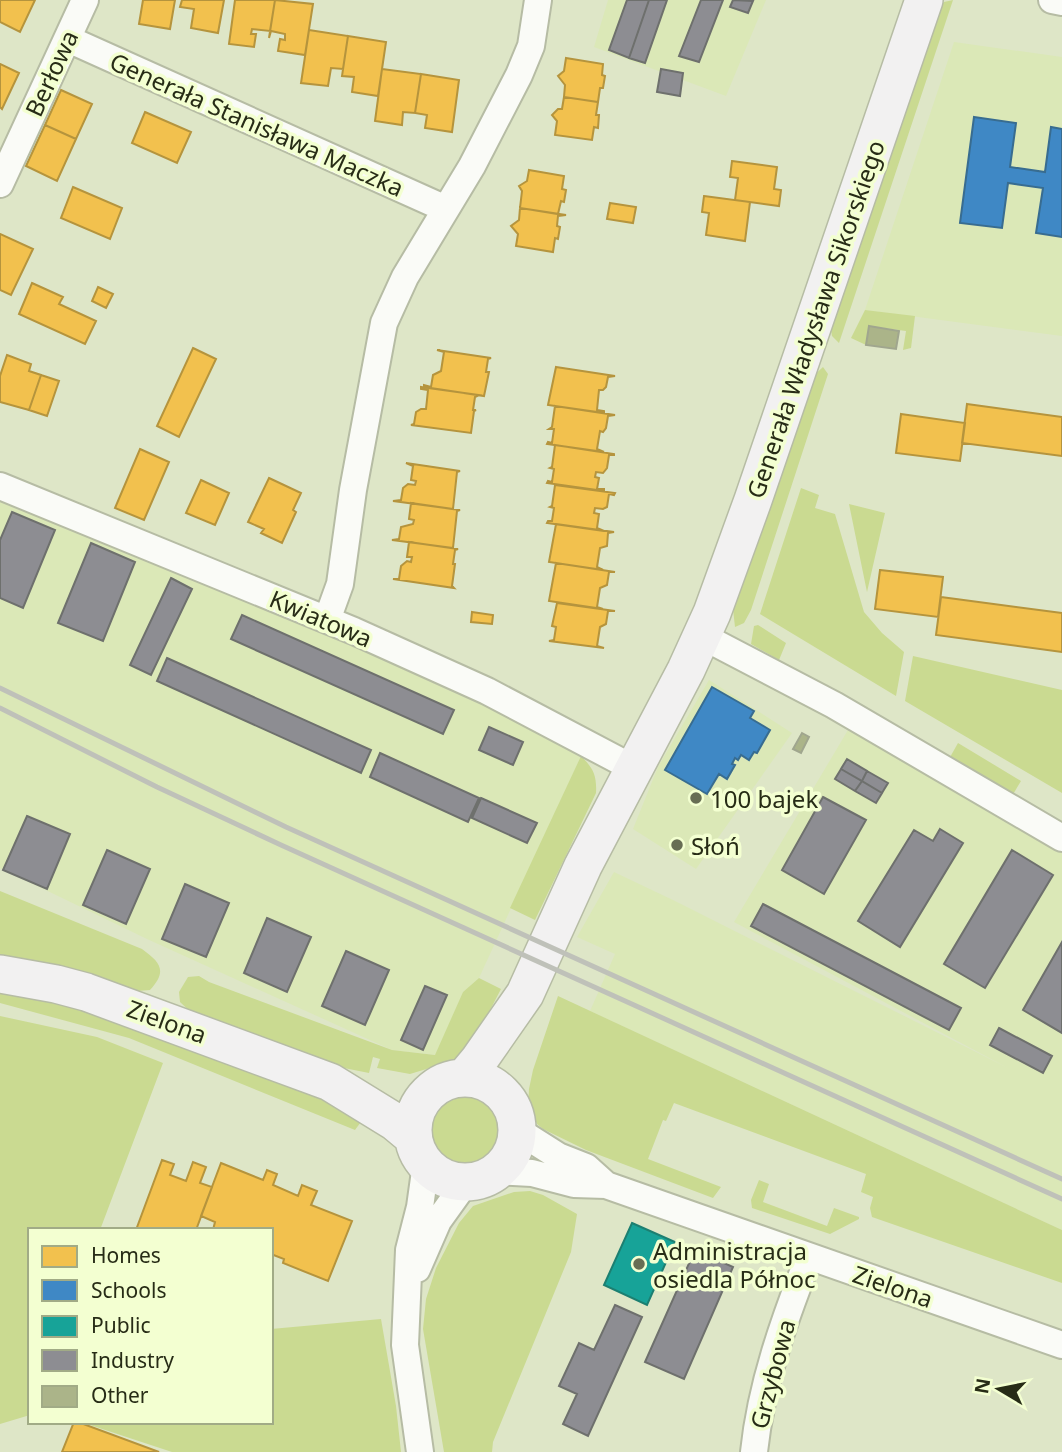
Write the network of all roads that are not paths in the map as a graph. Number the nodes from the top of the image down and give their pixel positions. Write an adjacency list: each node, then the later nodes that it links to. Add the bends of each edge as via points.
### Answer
1 (85, 0): 6 (street, Berłowa)
2 (538, 0): 8 (street, via 531,46 519,75)
3 (923, 0): 11 (main road, Generała Władysława Sikorskiego)
4 (1052, 0): 5 (street)
5 (1062, 2)
6 (68, 39): 7 (street, Berłowa); 8 (street, Generała Stanisława Maczka)
7 (0, 184)
8 (446, 209): 10 (street, via 405,277 384,323 340,584)
9 (0, 486): 10 (street, Kwiatowa)
10 (327, 620): 12 (street, Kwiatowa, via 487,691)
11 (702, 636): 12 (main road, Generała Władysława Sikorskiego); 13 (street, via 834,705)
12 (633, 768): 15 (main road, Generała Władysława Sikorskiego)
13 (1062, 838)
14 (0, 974): 17 (main road, Zielona, via 86,992)
15 (525, 994): 16 (main road, Generała Władysława Sikorskiego); 19 (main road, Generała Władysława Sikorskiego)
16 (464, 1077): 18 (main road); 19 (main road, via 482,1080)
17 (330, 1082): 18 (main road, Zielona); 21 (main road, Zielona, via 395,1122)
18 (429, 1091): 21 (main road, via 414,1116)
19 (505, 1096): 20 (main road)
20 (517, 1130): 22 (main road, via 513,1148); 23 (street, Zielona, via 558,1156 586,1167)
21 (420, 1151): 22 (main road, via 444,1178); 25 (street, via 420,1207 409,1250)
22 (482, 1176): 23 (street, Zielona, via 532,1173 574,1184); 25 (street, via 438,1221)
23 (606, 1185): 24 (street, Zielona)
24 (809, 1257): 26 (street, Zielona); 28 (street, Grzybowa, via 778,1344)
25 (408, 1294): 27 (street, via 405,1345)
26 (1062, 1345)
27 (420, 1452)
28 (754, 1452)

